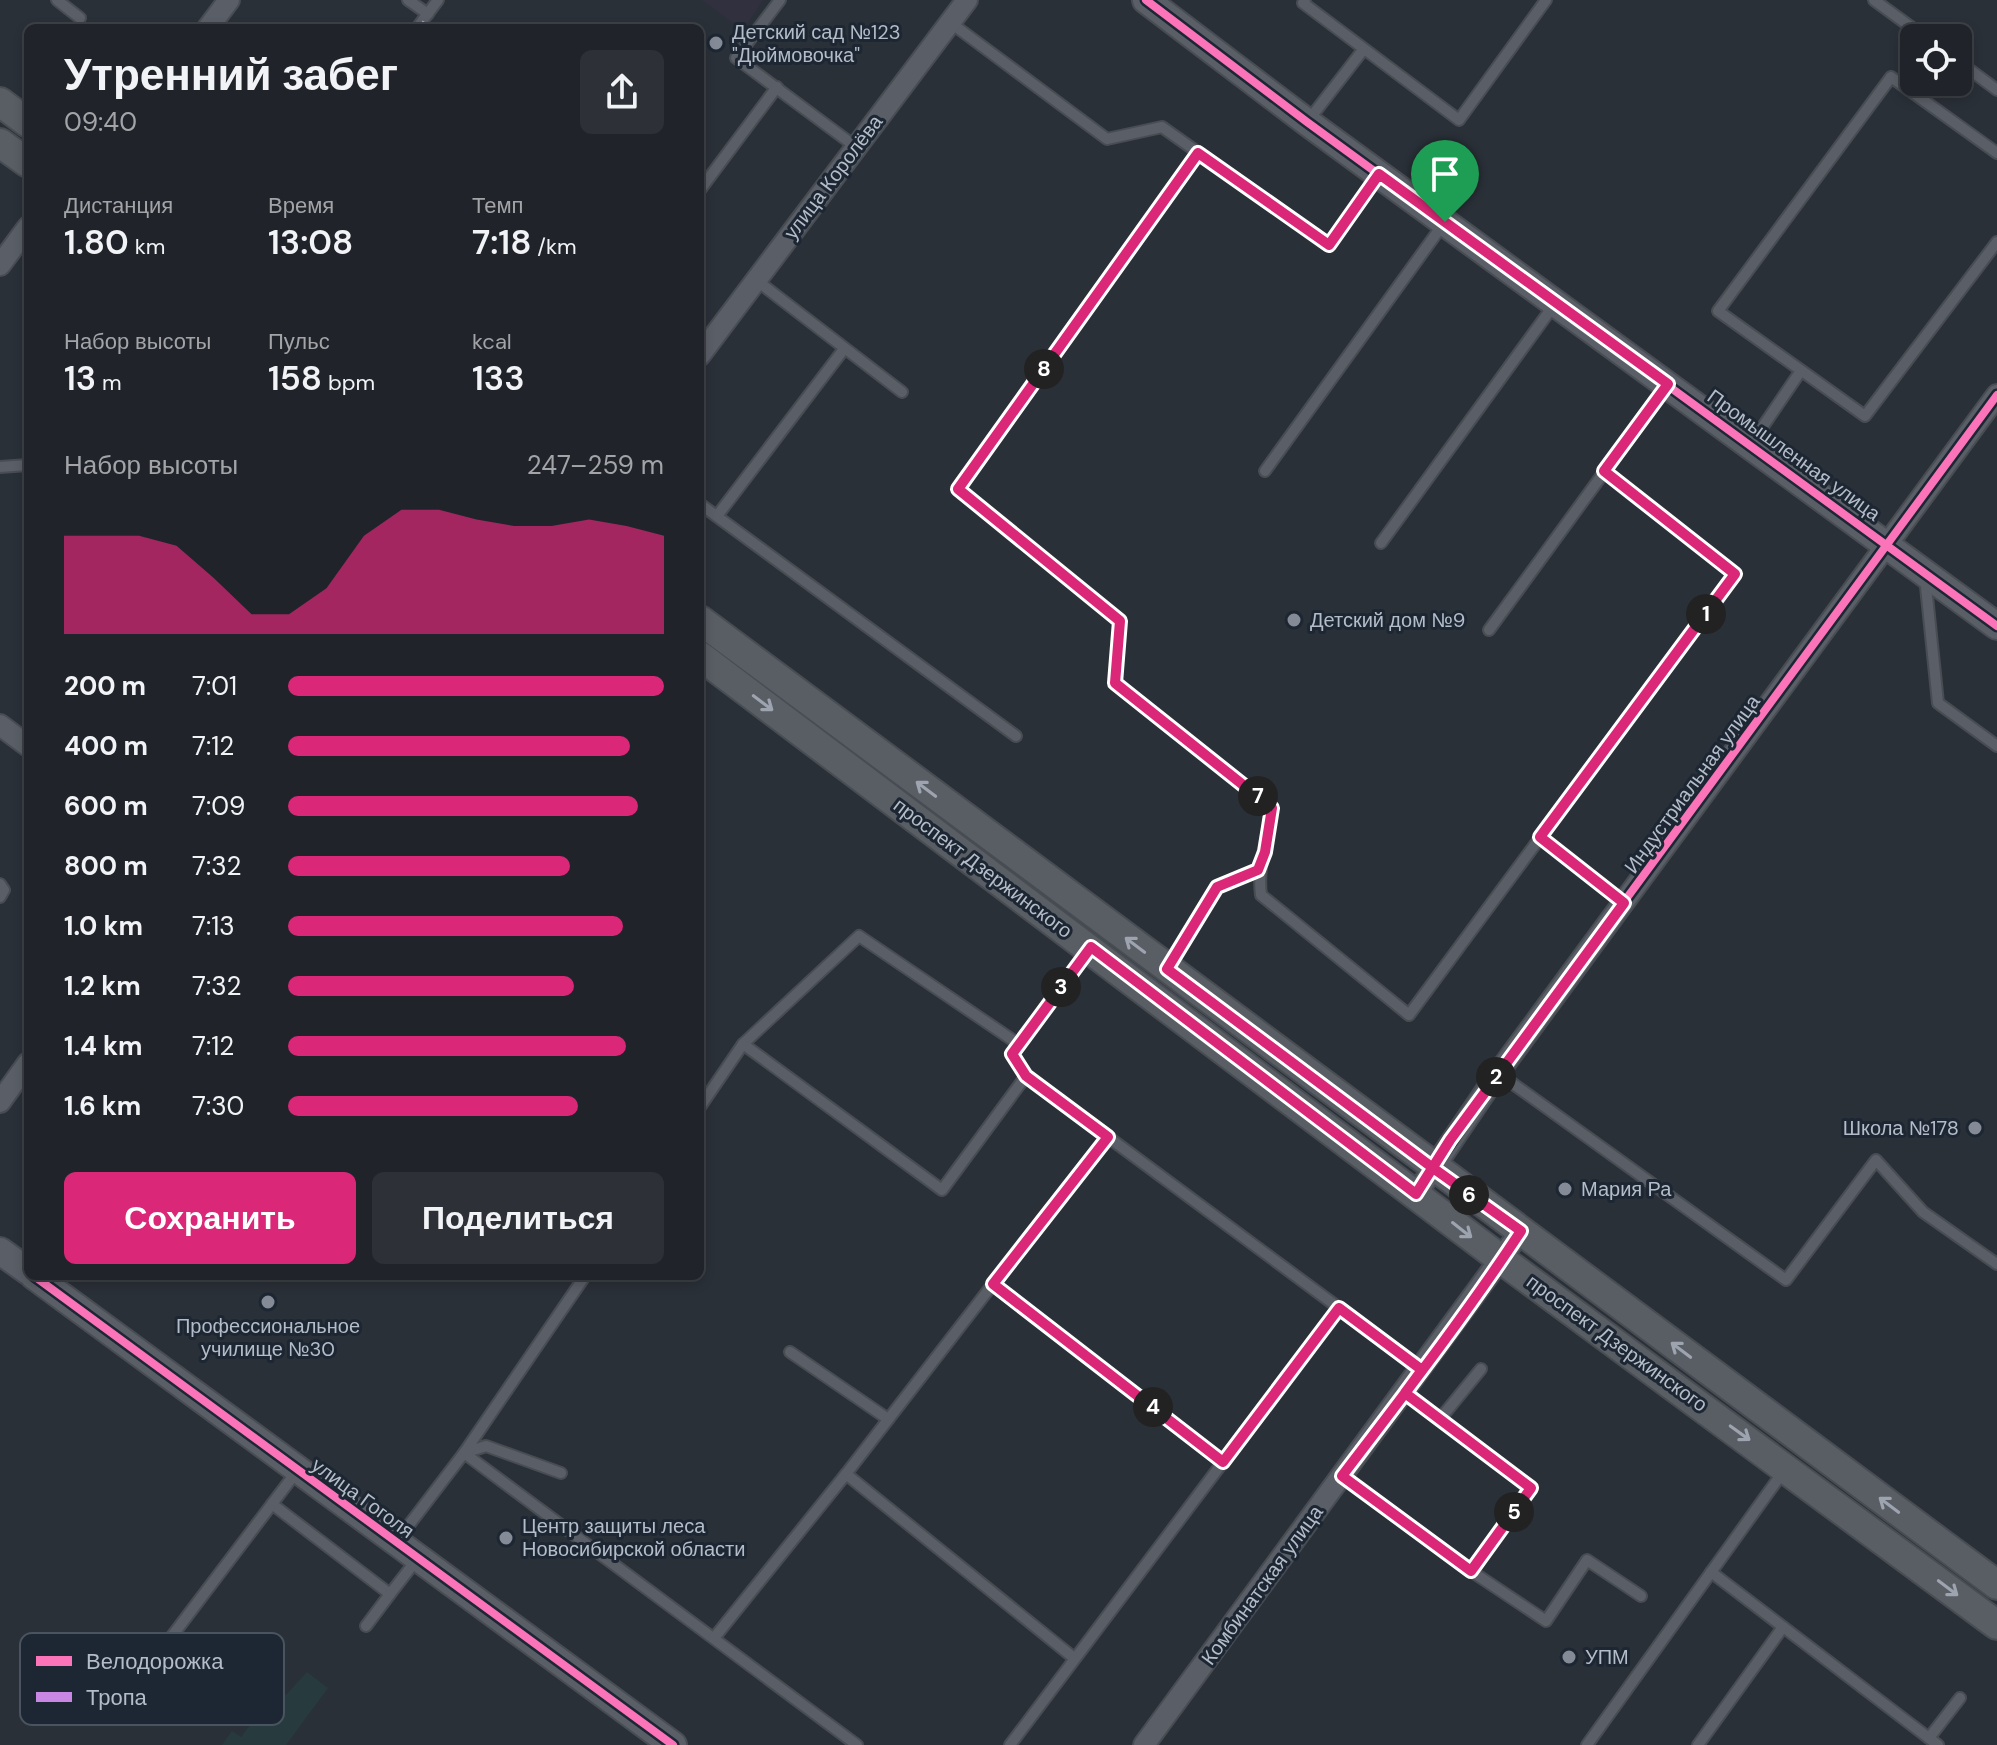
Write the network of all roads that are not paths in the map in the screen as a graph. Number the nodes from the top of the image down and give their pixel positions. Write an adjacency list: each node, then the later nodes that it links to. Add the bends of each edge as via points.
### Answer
1 (57, 0): 12 (lane)
2 (229, 0): 14 (street)
3 (408, 0): 11 (lane)
4 (438, 0): 11 (lane)
5 (780, 0): 19 (lane, via 736,58)
6 (967, 0): 13 (street, улица Королёва)
7 (1146, 0): 23 (street, Промышленная улица)
8 (1305, 0): 17 (lane)
9 (1546, 0): 17 (lane, via 1459,120)
10 (1874, 0): 16 (lane)
11 (428, 14): 15 (lane)
12 (80, 18)
13 (951, 23): 25 (street, улица Королёва); 26 (lane, via 1107,139 1162,127)
14 (211, 24)
15 (420, 24)
16 (1907, 24)
17 (1363, 50): 23 (lane)
18 (1972, 71): 20 (lane)
19 (777, 87): 25 (lane); 30 (lane)
20 (1997, 90)
21 (0, 102): 22 (main road)
22 (24, 120)
23 (1307, 122): 29 (street, Промышленная улица)
24 (0, 143): 28 (main road)
25 (856, 147): 35 (street, улица Королёва)
26 (1198, 153): 29 (lane, via 1329,245); 62 (lane, via 958,489 1120,621 1115,683 1272,808)
27 (1997, 153): 39 (lane, via 1891,77 1718,311)
28 (24, 160)
29 (1379, 174): 31 (street, Промышленная улица)
30 (704, 185)
31 (1445, 222): 36 (street, Промышленная улица); 46 (lane)
32 (24, 232): 34 (street)
33 (1997, 242): 39 (lane, via 1865,416)
34 (0, 265)
35 (756, 280): 37 (lane); 38 (street, улица Королёва)
36 (1556, 303): 40 (street, Промышленная улица); 50 (lane)
37 (844, 349): 41 (lane); 49 (lane)
38 (704, 350)
39 (1800, 372): 43 (lane)
40 (1668, 384): 43 (street, Промышленная улица); 47 (lane)
41 (902, 392)
42 (1997, 395): 51 (street, Индустриальная улица)
43 (1751, 444): 51 (street, Промышленная улица)
44 (24, 465): 45 (lane)
45 (0, 467)
46 (1265, 471)
47 (1604, 471): 55 (lane); 61 (lane, via 1735,574)
48 (704, 507): 49 (lane)
49 (717, 516): 58 (lane)
50 (1381, 543)
51 (1889, 544): 52 (street, Промышленная улица); 65 (street, Индустриальная улица)
52 (1924, 571): 54 (street, Промышленная улица); 60 (lane, via 1938,703)
53 (704, 623): 67 (main road, проспект Дзержинского, one-way to 53)
54 (1997, 626)
55 (1489, 630)
56 (704, 659): 66 (main road, проспект Дзержинского, one-way to 66)
57 (0, 725): 59 (street)
58 (1016, 736)
59 (24, 743)
60 (1997, 746)
61 (1540, 837): 62 (lane, via 1409,1015 1261,895); 65 (lane)
62 (1258, 870): 67 (lane, via 1217,887)
63 (0, 884): 64 (lane)
64 (0, 897)
65 (1624, 903): 71 (street, Индустриальная улица)
66 (1091, 947): 69 (lane); 77 (main road, проспект Дзержинского)
67 (1167, 969): 76 (main road, проспект Дзержинского)
68 (743, 1044): 69 (lane, via 859,936); 72 (lane, via 942,1190); 73 (lane)
69 (1020, 1045): 72 (lane, via 1012,1054)
70 (24, 1069): 74 (street)
71 (1498, 1073): 76 (street, Индустриальная улица); 81 (lane, via 1786,1280 1876,1160 1923,1212)
72 (1026, 1076): 75 (lane)
73 (704, 1101)
74 (0, 1102)
75 (1108, 1137): 85 (lane); 86 (lane)
76 (1433, 1168): 77 (street, Индустриальная улица); 78 (main road, проспект Дзержинского)
77 (1416, 1194): 80 (main road, проспект Дзержинского, one-way to 80)
78 (1521, 1231): 80 (street, Комбинатская улица); 105 (main road, проспект Дзержинского, one-way to 78)
79 (0, 1251): 82 (street)
80 (1502, 1260): 89 (street, Комбинатская улица); 95 (main road, проспект Дзержинского, one-way to 95)
81 (1997, 1264)
82 (24, 1268)
83 (39, 1280): 96 (street, улица Гоголя)
84 (582, 1280): 93 (lane)
85 (993, 1284): 91 (lane); 94 (lane)
86 (1339, 1308): 89 (lane); 94 (lane)
87 (790, 1352): 91 (lane)
88 (1481, 1369): 92 (lane)
89 (1422, 1370): 90 (street, Комбинатская улица)
90 (1405, 1393): 92 (lane); 99 (street, Комбинатская улица)
91 (888, 1419): 98 (lane)
92 (1440, 1419): 103 (lane, via 1531,1488)
93 (464, 1453): 97 (lane, via 486,1446); 101 (lane); 112 (lane)
94 (1223, 1462): 113 (lane)
95 (1787, 1467): 104 (lane); 108 (main road, проспект Дзержинского, one-way to 108)
96 (298, 1470): 100 (lane); 101 (street, улица Гоголя)
97 (561, 1473)
98 (846, 1474): 112 (lane); 113 (lane)
99 (1342, 1476): 103 (lane); 119 (street, Комбинатская улица)
100 (272, 1504): 106 (lane); 111 (lane)
101 (396, 1542): 102 (street, улица Гоголя)
102 (418, 1558): 106 (lane); 116 (street, улица Гоголя)
103 (1471, 1571): 107 (lane, via 1546,1621 1587,1560)
104 (1711, 1572): 110 (lane); 120 (lane)
105 (1997, 1585)
106 (390, 1594): 109 (lane)
107 (1641, 1596)
108 (1997, 1625)
109 (366, 1626)
110 (1783, 1627): 115 (lane); 121 (lane)
111 (174, 1633)
112 (714, 1638): 117 (lane)
113 (1074, 1658): 118 (lane)
114 (1960, 1698): 115 (lane)
115 (1934, 1741)
116 (673, 1745)
117 (857, 1745)
118 (1010, 1745)
119 (1144, 1745)
120 (1587, 1745)
121 (1698, 1745)

